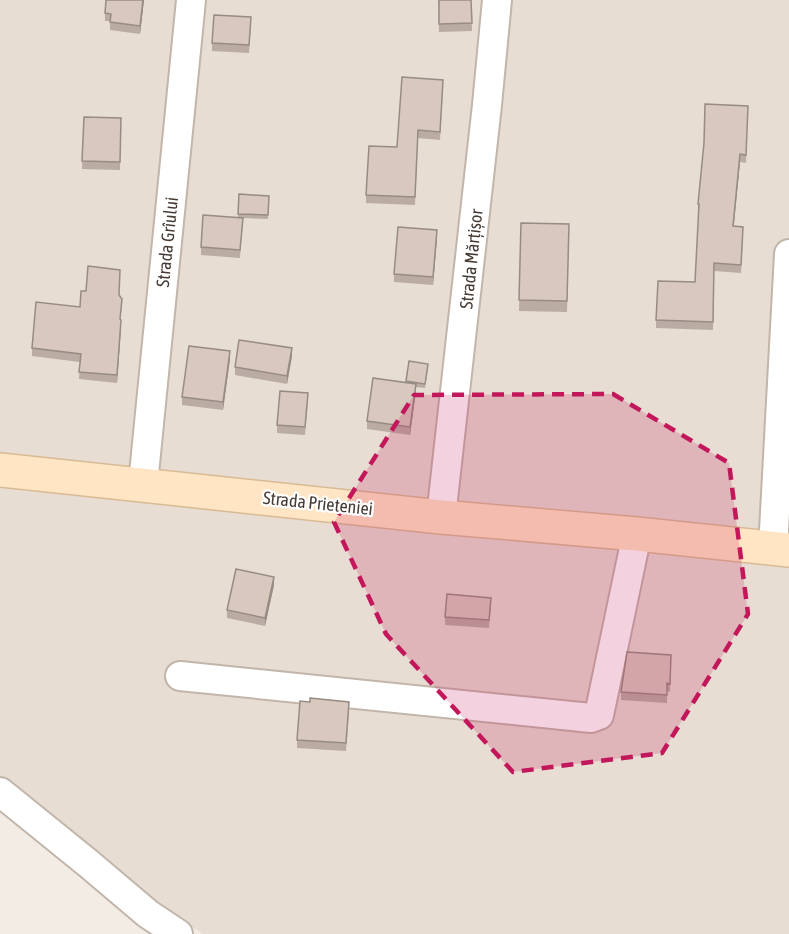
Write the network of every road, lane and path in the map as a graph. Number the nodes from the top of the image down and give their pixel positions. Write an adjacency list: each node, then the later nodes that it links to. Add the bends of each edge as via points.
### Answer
1 (191, 0): 5 (street, Strada Grîului)
2 (497, 0): 6 (street, Strada Mărțișor)
3 (789, 254): 8 (street)
4 (0, 470): 5 (street, Strada Prieteniei)
5 (143, 484): 6 (street, Strada Prieteniei)
6 (441, 517): 7 (street, Strada Prieteniei)
7 (637, 534): 8 (street, Strada Prieteniei); 9 (street, via 599,715 591,718)
8 (781, 549)
9 (180, 676)
10 (0, 792): 11 (street, via 148,914)
11 (178, 934)

